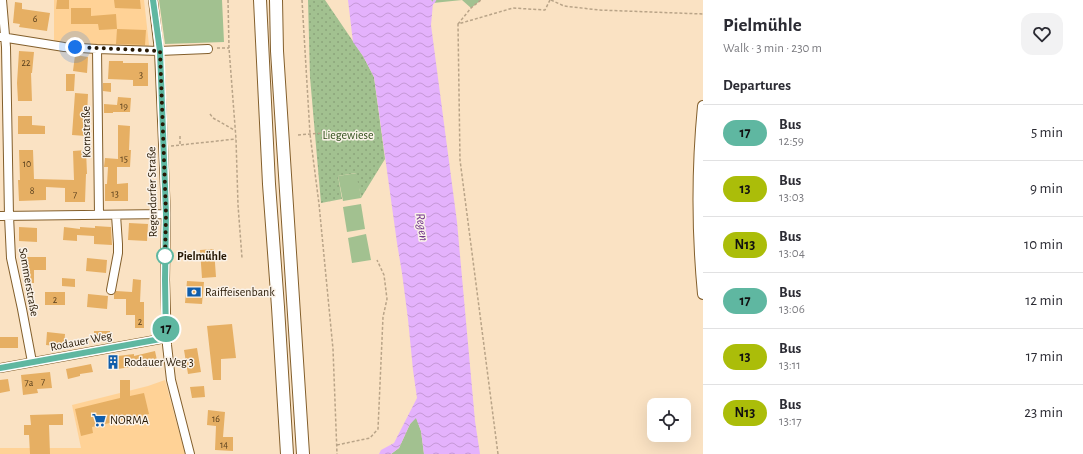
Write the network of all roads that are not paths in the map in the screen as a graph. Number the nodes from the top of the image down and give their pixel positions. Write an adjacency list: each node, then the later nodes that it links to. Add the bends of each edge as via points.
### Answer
1 (2, 0): 5 (street, Sommerstraße)
2 (153, 0): 8 (street, Regendorfer Straße)
3 (260, 0): 21 (highway)
4 (276, 0): 22 (highway)
5 (2, 37): 6 (street, via 64,47); 14 (street, Sommerstraße, via 6,46)
6 (97, 49): 8 (street); 11 (street, Kornstraße)
7 (208, 49): 8 (street)
8 (160, 51): 10 (street, Regendorfer Straße)
9 (703, 106): 16 (main road, via 698,209)
10 (166, 214): 12 (street); 17 (street, Regendorfer Straße)
11 (99, 215): 12 (street); 14 (street)
12 (116, 215): 15 (street, via 118,253)
13 (0, 216): 14 (street)
14 (9, 216): 18 (street, Sommerstraße, via 11,258)
15 (111, 290)
16 (703, 294)
17 (166, 338): 18 (street, Rodauer Weg); 20 (street, Regendorfer Straße, via 170,380)
18 (32, 362): 19 (street, Rodauer Weg)
19 (0, 368)
20 (190, 454)
21 (287, 454)
22 (303, 454)

